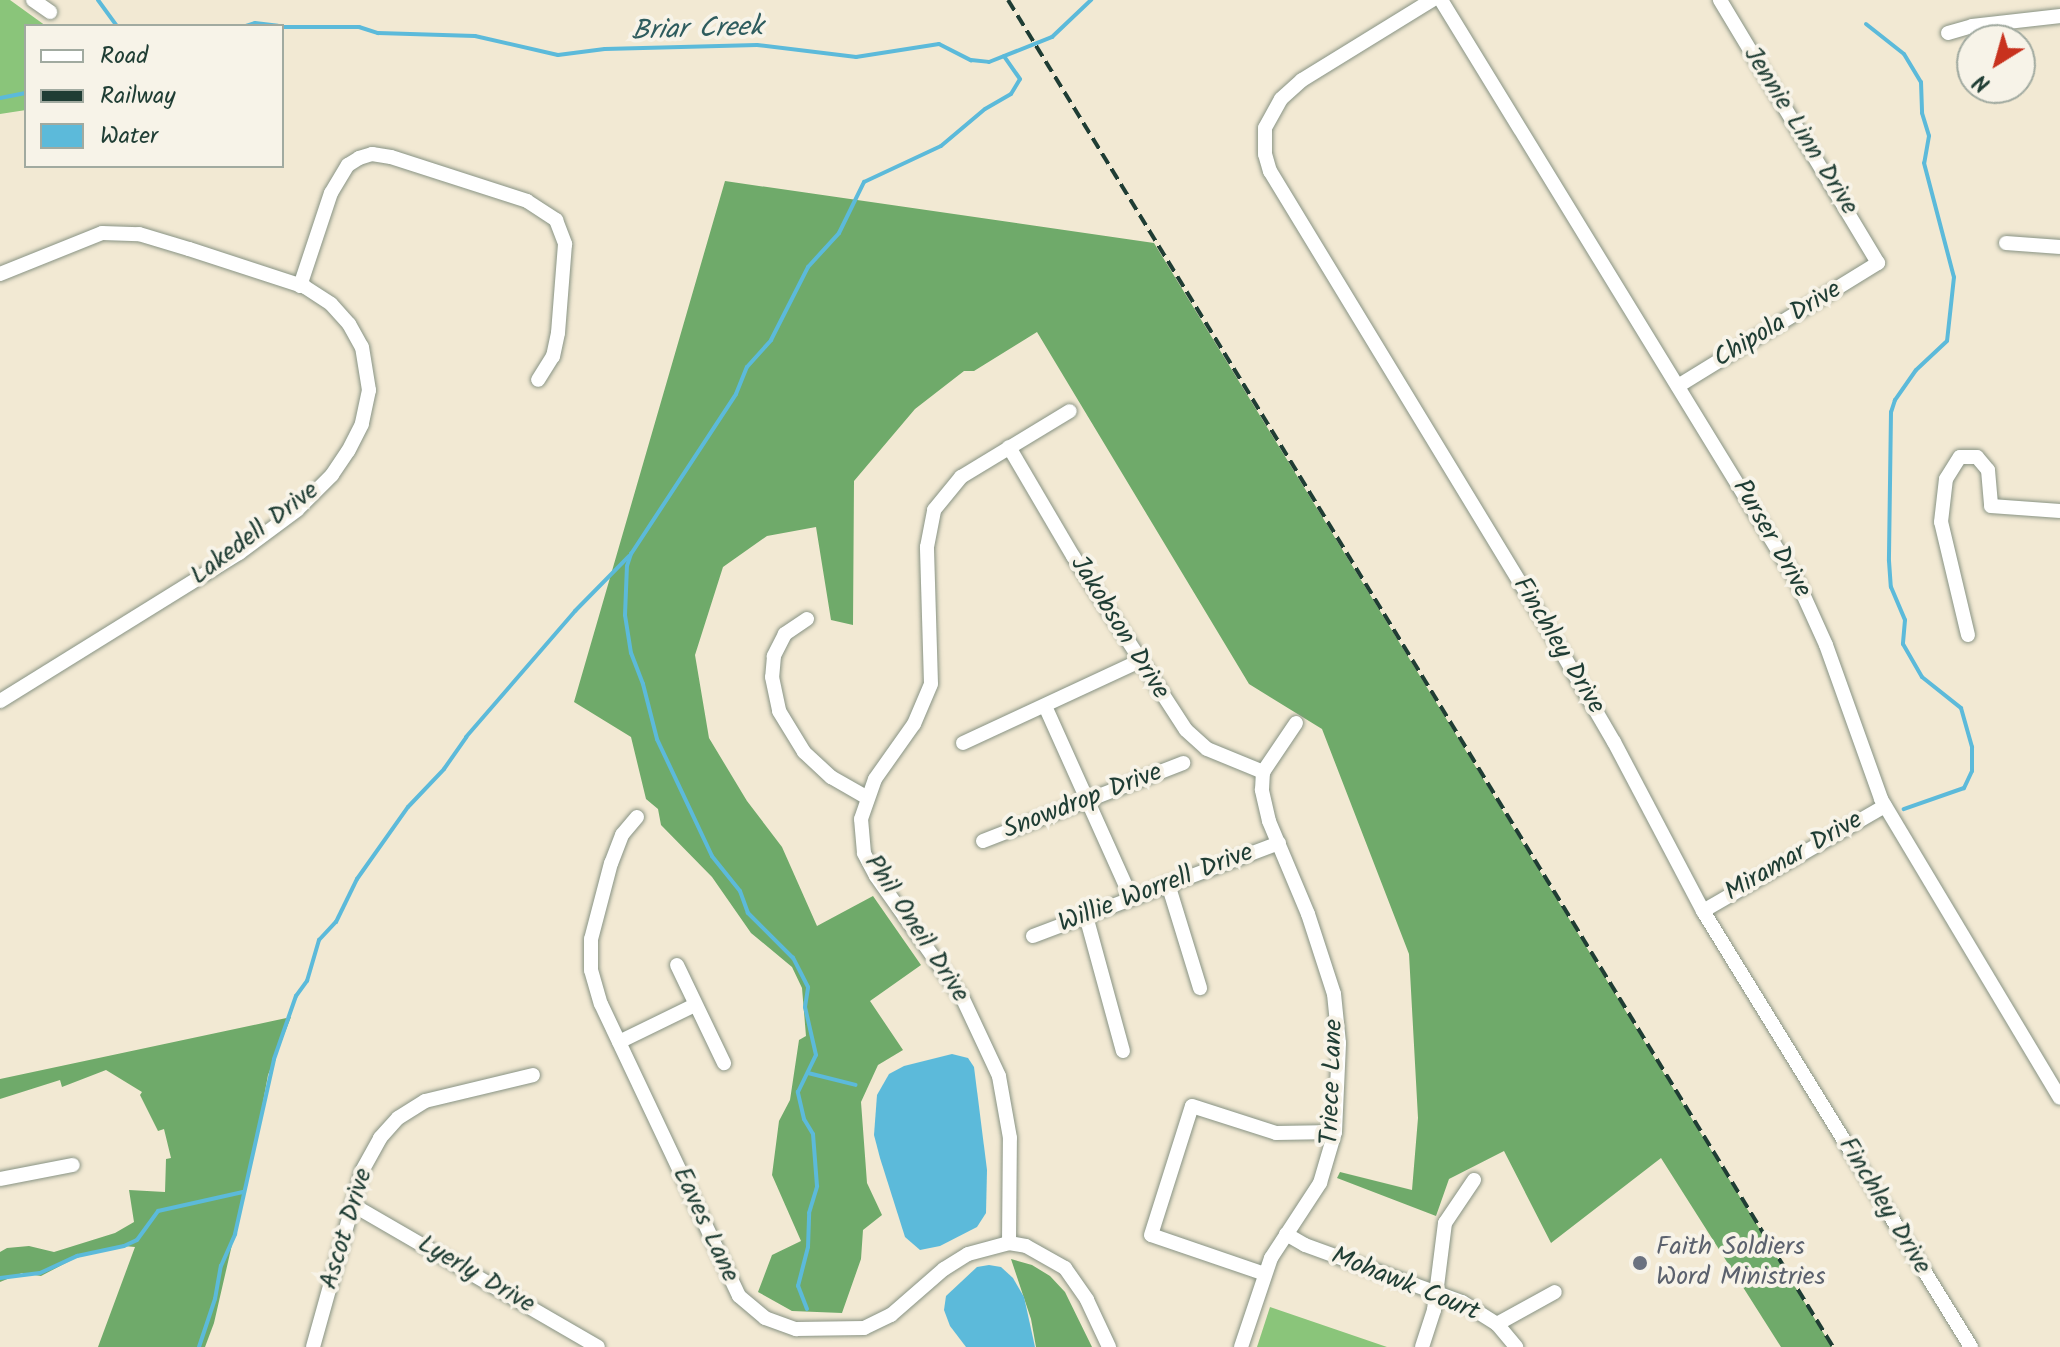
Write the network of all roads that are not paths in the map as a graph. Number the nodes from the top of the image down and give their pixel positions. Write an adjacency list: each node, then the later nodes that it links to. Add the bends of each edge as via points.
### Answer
1 (33, 0): 5 (street)
2 (1432, 0): 35 (street, Finchley Drive, via 1290,90 1268,118 1265,154 1279,187 1599,716)
3 (1441, 0): 14 (street, Purser Drive)
4 (1720, 0): 10 (street, Jennie Linn Drive)
5 (50, 12)
6 (2060, 16): 7 (street)
7 (1948, 33)
8 (2006, 243): 9 (street)
9 (2060, 247)
10 (1878, 263): 14 (street, Chipola Drive)
11 (0, 274): 12 (street, Lakedell Drive, via 87,237 116,232 162,240)
12 (300, 286): 13 (street, via 339,177 359,158 391,157 527,201 550,214 565,244 558,333 553,356); 21 (street, Lakedell Drive, via 331,304 349,324 366,360 366,413 332,475 297,510 239,553)
13 (538, 380)
14 (1678, 386): 29 (street, Purser Drive, via 1798,583)
15 (1070, 411): 16 (street, Phil Oneil Drive)
16 (1009, 447): 20 (street, Jakobson Drive); 27 (street, Phil Oneil Drive, via 961,477 934,510 927,547 931,684 914,724)
17 (2060, 511): 19 (street, via 1991,506 1988,470 1977,457 1960,457 1946,479 1941,522)
18 (807, 619): 27 (street, via 785,634 774,656 779,711 804,752 831,777)
19 (1968, 635)
20 (1140, 661): 22 (street); 26 (street, Jakobson Drive, via 1196,741)
21 (0, 701)
22 (1045, 706): 24 (street); 28 (street)
23 (1296, 723): 26 (street)
24 (963, 743)
25 (1183, 763): 28 (street, Snowdrop Drive)
26 (1263, 772): 32 (street, Triece Lane, via 1264,803)
27 (866, 797): 52 (street, Phil Oneil Drive, via 861,819 864,853 963,999 999,1076 1010,1138)
28 (1087, 800): 31 (street, Snowdrop Drive); 34 (street)
29 (1885, 806): 35 (street, Miramar Drive); 45 (street, Purser Drive)
30 (637, 817): 41 (street, Eaves Lane, via 616,847 590,954 594,986)
31 (983, 841)
32 (1279, 843): 33 (street, Willie Worrell Drive); 46 (street, Triece Lane, via 1334,994 1339,1043)
33 (1168, 884): 34 (street, Willie Worrell Drive); 39 (street)
34 (1131, 897): 36 (street, Willie Worrell Drive)
35 (1703, 911): 63 (street, Finchley Drive)
36 (1086, 916): 37 (street, Willie Worrell Drive); 42 (street)
37 (1033, 936)
38 (677, 965): 40 (street)
39 (1200, 988)
40 (695, 1005): 41 (street); 43 (street)
41 (619, 1042): 52 (street, Eaves Lane, via 731,1283 765,1318 796,1329 864,1328 891,1315 968,1254)
42 (1123, 1051)
43 (724, 1063)
44 (533, 1075): 50 (street, Ascot Drive, via 448,1094 409,1110 373,1149)
45 (2060, 1098)
46 (1335, 1132): 51 (street, Triece Lane, via 1320,1183); 53 (street, via 1276,1133 1192,1106 1151,1235)
47 (73, 1165): 48 (street)
48 (0, 1179)
49 (1474, 1180): 55 (street, via 1445,1223)
50 (353, 1205): 57 (street, Ascot Drive); 58 (street, Lyerly Drive)
51 (1286, 1234): 53 (street, Triece Lane); 55 (street, Mohawk Court)
52 (1009, 1243): 59 (street, via 1026,1246 1065,1268)
53 (1265, 1274): 60 (street, Triece Lane)
54 (1555, 1292): 56 (street)
55 (1436, 1293): 56 (street, Mohawk Court); 61 (street)
56 (1497, 1324): 62 (street, Mohawk Court)
57 (313, 1347)
58 (598, 1347)
59 (1109, 1347)
60 (1241, 1347)
61 (1422, 1347)
62 (1516, 1347)
63 (1971, 1347)

